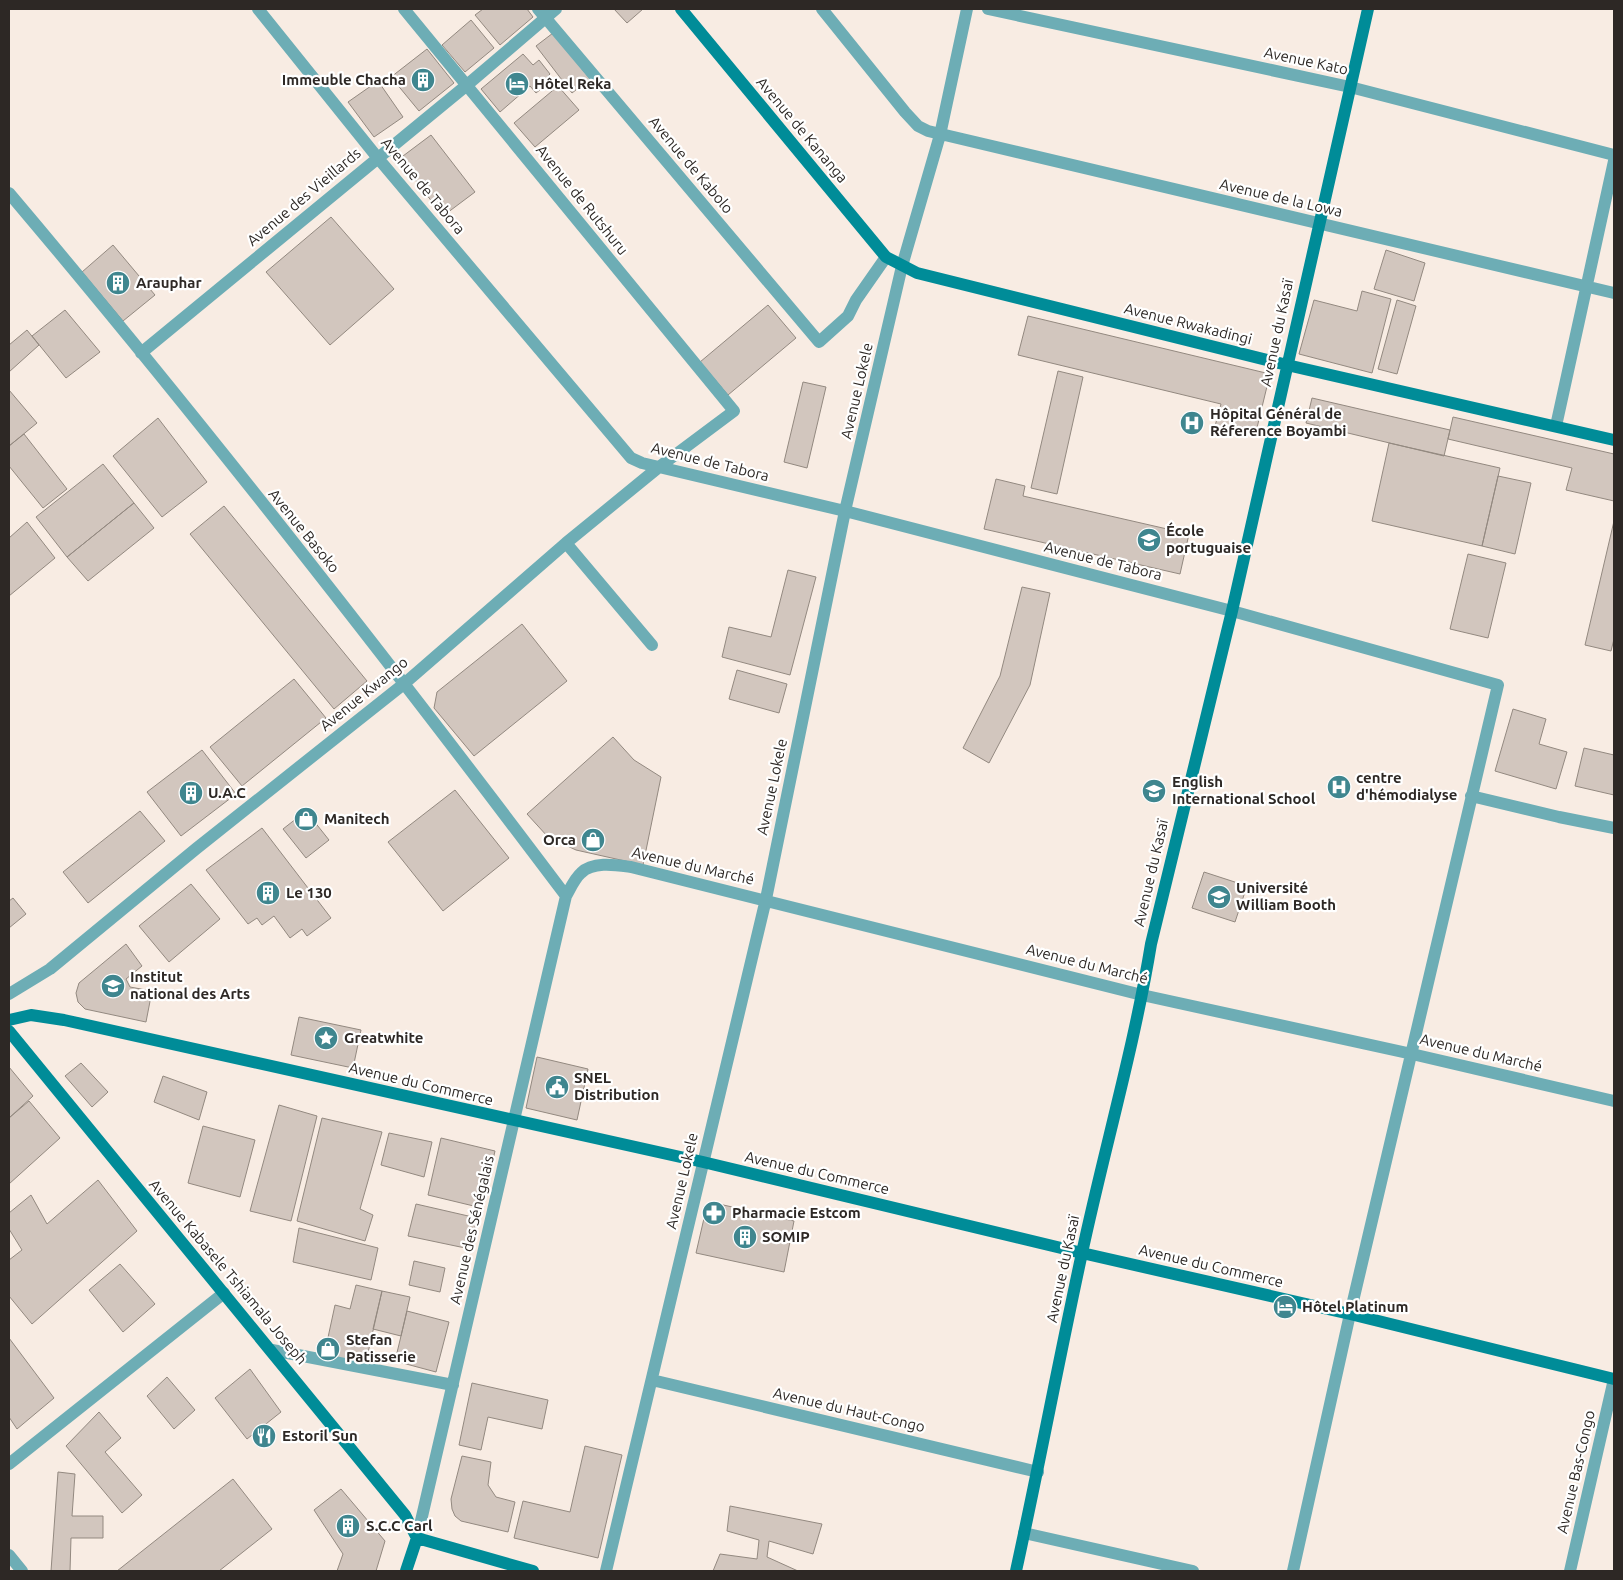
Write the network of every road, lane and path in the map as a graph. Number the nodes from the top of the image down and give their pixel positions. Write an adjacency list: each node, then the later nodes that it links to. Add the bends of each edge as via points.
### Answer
1 (258, 9): 14 (street, Avenue de Tabora)
2 (404, 9): 10 (street, Avenue de Rutshuru)
3 (556, 9): 9 (street, Avenue des Vieillards)
4 (682, 9): 18 (street, Avenue de Kananga)
5 (822, 9): 12 (street, Avenue de la Lowa, via 912,119 928,131)
6 (967, 9): 12 (street, Avenue Lokele)
7 (988, 9): 11 (street, Avenue Kato)
8 (1368, 9): 11 (street, Avenue du Kasaï)
9 (542, 13): 10 (street, Avenue des Vieillards); 18 (street, Avenue de Kabolo, via 819,342 848,316)
10 (467, 85): 14 (street, Avenue des Vieillards); 24 (street, Avenue de Rutshuru)
11 (1350, 88): 13 (street, Avenue Kato); 17 (street, Avenue du Kasaï)
12 (940, 134): 17 (street, Avenue de la Lowa); 19 (street, Avenue Lokele)
13 (1614, 154)
14 (377, 157): 22 (street, Avenue des Vieillards); 27 (street, Avenue de Tabora, via 631,458)
15 (1614, 161): 20 (street)
16 (9, 193): 22 (street, Avenue Basoko)
17 (1318, 223): 20 (street, Avenue de la Lowa); 23 (street, Avenue du Kasaï)
18 (886, 257): 19 (street, Avenue de Kananga)
19 (902, 266): 23 (street, Avenue Rwakadingi, via 933,278); 28 (street, Avenue Lokele)
20 (1587, 287): 21 (street, Avenue de la Lowa); 25 (street)
21 (1614, 294)
22 (141, 353): 32 (street, Avenue Basoko)
23 (1287, 365): 25 (street, Avenue Rwakadingi); 30 (street, Avenue du Kasaï)
24 (734, 411): 27 (street, Avenue Kwango)
25 (1556, 426): 26 (street, Avenue Rwakadingi)
26 (1614, 440)
27 (658, 467): 28 (street, Avenue de Tabora); 29 (street, Avenue Kwango)
28 (846, 511): 30 (street, Avenue de Tabora); 36 (street, Avenue Lokele)
29 (566, 543): 31 (street); 32 (street, Avenue Kwango)
30 (1232, 611): 33 (street, Avenue de Tabora, via 1498,685); 38 (street, Avenue du Kasaï, via 1151,944)
31 (652, 645)
32 (405, 683): 35 (street, Avenue Basoko); 37 (street, Avenue Kwango, via 50,968)
33 (1472, 796): 34 (street); 41 (street)
34 (1614, 828)
35 (566, 896): 36 (street, Avenue du Marché, via 581,872 609,864); 43 (street, Avenue des Sénégalais)
36 (766, 899): 38 (street, Avenue du Marché); 44 (street, Avenue Lokele)
37 (9, 994)
38 (1142, 995): 41 (street, Avenue du Marché); 45 (street, Avenue du Kasaï)
39 (9, 1020): 43 (street, Avenue du Commerce, via 31,1015 64,1020)
40 (9, 1032): 46 (street, Avenue Kabasele Tshiamala Joseph)
41 (1412, 1054): 42 (street, Avenue du Marché); 47 (street)
42 (1614, 1101)
43 (515, 1121): 44 (street, Avenue du Commerce); 51 (street, Avenue des Sénégalais)
44 (703, 1162): 45 (street, Avenue du Commerce); 50 (street, Avenue Lokele)
45 (1082, 1253): 47 (street, Avenue du Commerce); 53 (street, Avenue du Kasaï)
46 (224, 1293): 48 (street, Avenue Kabasele Tshiamala Joseph); 52 (street)
47 (1350, 1314): 49 (street, Avenue du Commerce); 63 (street)
48 (272, 1350): 51 (street); 55 (street, Avenue Kabasele Tshiamala Joseph, via 405,1515)
49 (1614, 1379): 64 (street, Avenue Bas-Congo)
50 (652, 1380): 53 (street, Avenue du Haut-Congo); 60 (street, Avenue Lokele)
51 (452, 1385): 55 (street, Avenue des Sénégalais)
52 (9, 1464)
53 (1038, 1472): 54 (street, Avenue du Kasaï)
54 (1024, 1533): 61 (street, Avenue du Kasaï); 62 (street)
55 (417, 1538): 58 (street, Avenue des Sénégalais); 59 (street)
56 (9, 1555): 57 (street)
57 (22, 1571)
58 (406, 1571)
59 (533, 1571)
60 (606, 1571)
61 (1016, 1571)
62 (1192, 1571)
63 (1293, 1571)
64 (1570, 1571)

